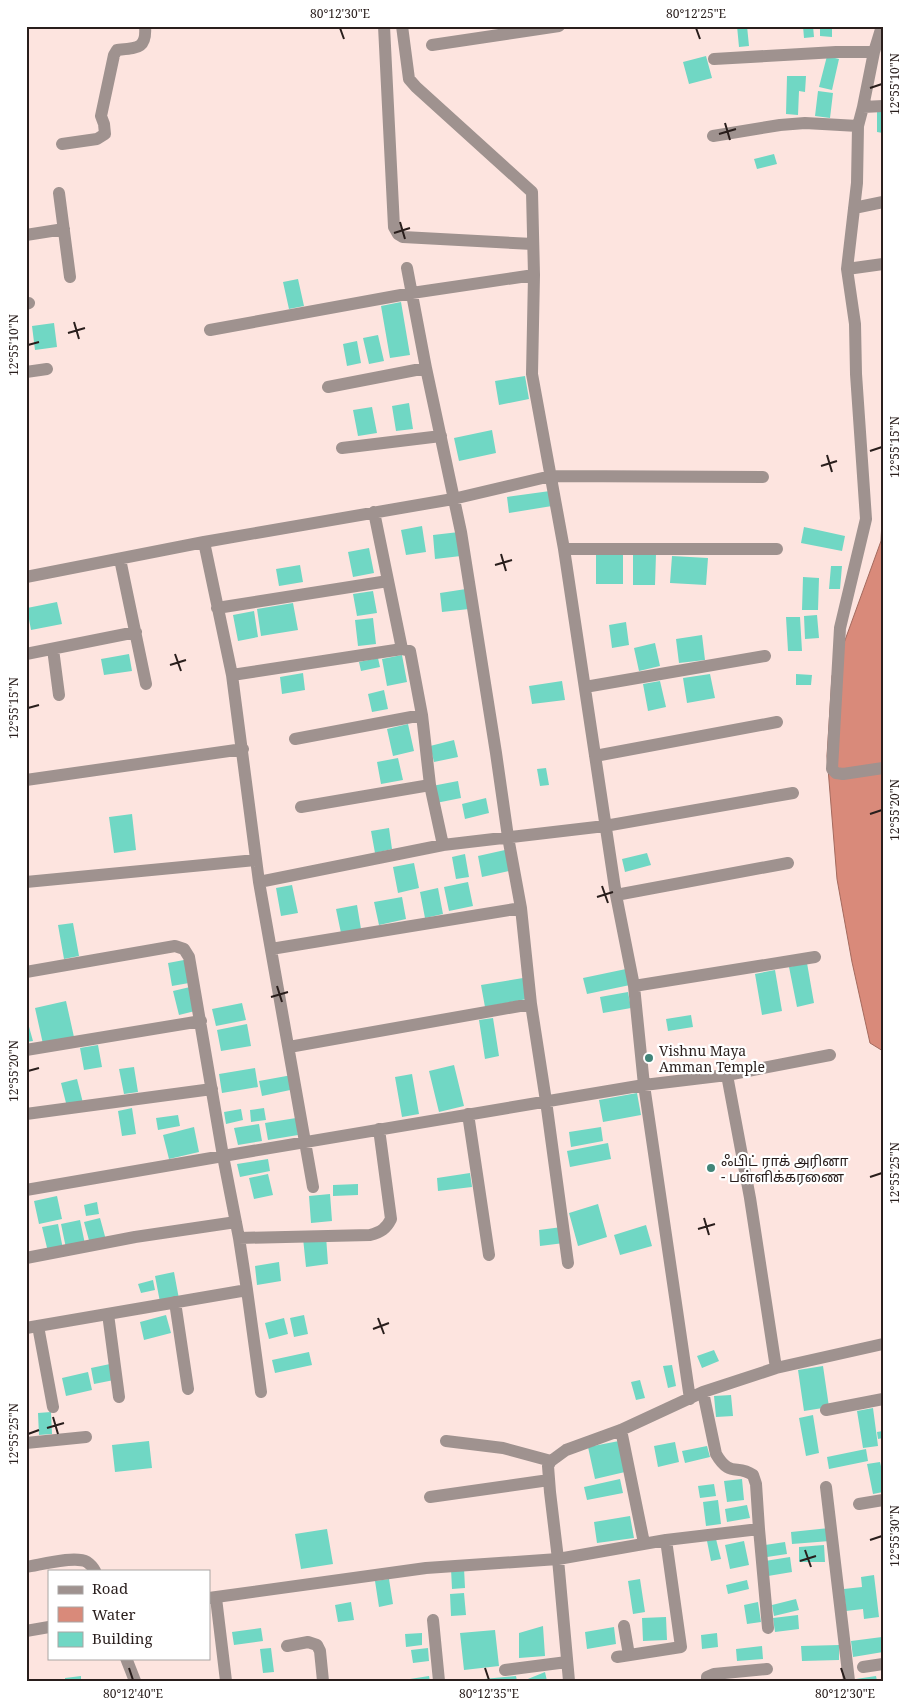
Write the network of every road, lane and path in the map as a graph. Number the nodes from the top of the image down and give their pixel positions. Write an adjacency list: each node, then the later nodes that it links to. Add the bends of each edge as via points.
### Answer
1 (145, 26): 13 (street, via 143,44 135,49 117,50 114,55 101,116 105,134 97,140)
2 (384, 26): 19 (street, via 394,227 398,234 403,237)
3 (402, 26): 19 (street, via 409,78 532,192)
4 (559, 26): 6 (street)
5 (882, 26): 7 (street)
6 (432, 45)
7 (874, 52): 8 (street); 10 (street)
8 (714, 59)
9 (883, 106): 10 (street)
10 (862, 107): 11 (street)
11 (858, 126): 12 (street, via 805,123); 16 (street)
12 (713, 136)
13 (62, 144)
14 (58, 193): 17 (street)
15 (883, 202): 16 (street)
16 (854, 208): 22 (street)
17 (64, 229): 18 (street); 24 (street)
18 (26, 235)
19 (533, 244): 23 (street)
20 (883, 264): 22 (street)
21 (408, 268): 25 (street)
22 (847, 269): 58 (street, via 855,324 866,519 840,628 832,769 842,774)
23 (534, 275): 25 (street); 33 (street, via 532,374)
24 (70, 276)
25 (412, 292): 26 (street); 27 (street)
26 (210, 330)
27 (426, 368): 30 (street); 31 (street)
28 (47, 369): 29 (street)
29 (26, 372)
30 (328, 386)
31 (441, 436): 32 (street); 35 (street)
32 (342, 448)
33 (551, 476): 34 (street); 35 (street); 38 (street)
34 (763, 477)
35 (453, 499): 36 (street); 64 (street)
36 (374, 512): 37 (street); 42 (street)
37 (204, 542): 40 (street); 43 (street)
38 (564, 549): 39 (street); 51 (street)
39 (777, 549)
40 (120, 559): 41 (street); 44 (street)
41 (26, 578)
42 (388, 582): 43 (street); 45 (street)
43 (217, 608): 49 (street)
44 (136, 632): 46 (street); 50 (street)
45 (402, 649): 49 (street); 53 (street, via 407,649 412,655)
46 (53, 650): 47 (street); 52 (street)
47 (26, 654)
48 (764, 656): 51 (street)
49 (232, 675): 56 (street)
50 (146, 684)
51 (585, 687): 57 (street)
52 (59, 695)
53 (422, 715): 55 (street); 60 (street)
54 (777, 722): 57 (street)
55 (295, 739)
56 (243, 749): 59 (street); 66 (street)
57 (595, 756): 63 (street)
58 (883, 768)
59 (26, 780)
60 (430, 785): 62 (street); 65 (street)
61 (793, 793): 63 (street)
62 (300, 807)
63 (605, 826): 64 (street); 70 (street)
64 (508, 837): 65 (street); 71 (street)
65 (443, 845): 69 (street)
66 (256, 860): 68 (street); 69 (street)
67 (788, 863): 70 (street)
68 (26, 882)
69 (259, 882): 72 (street)
70 (616, 895): 75 (street)
71 (521, 908): 72 (street); 76 (street)
72 (271, 948): 78 (street)
73 (815, 957): 75 (street)
74 (26, 972): 77 (street, via 181,947 189,957)
75 (634, 986): 82 (street)
76 (530, 1004): 78 (street); 84 (street)
77 (201, 1021): 79 (street); 83 (street)
78 (289, 1047): 88 (street)
79 (26, 1050)
80 (830, 1054): 81 (street)
81 (727, 1074): 82 (street); 102 (street)
82 (644, 1085): 84 (street); 107 (street)
83 (212, 1090): 85 (street); 89 (street)
84 (546, 1101): 86 (street); 96 (street)
85 (26, 1114)
86 (468, 1114): 87 (street); 94 (street)
87 (379, 1130): 88 (street); 93 (street, via 391,1219 387,1227 370,1234)
88 (306, 1142): 89 (street); 90 (street)
89 (223, 1156): 91 (street); 92 (street)
90 (313, 1187)
91 (26, 1190)
92 (236, 1222): 93 (street); 95 (street)
93 (239, 1238): 97 (street)
94 (488, 1255)
95 (26, 1258)
96 (568, 1263)
97 (248, 1290): 98 (street); 104 (street)
98 (175, 1302): 99 (street); 103 (street)
99 (108, 1314): 100 (street); 106 (street)
100 (32, 1327): 109 (street)
101 (883, 1344): 102 (street)
102 (776, 1368): 105 (street)
103 (188, 1389)
104 (261, 1392)
105 (703, 1392): 107 (street); 121 (street, via 716,1454 727,1468 754,1475)
106 (119, 1397)
107 (690, 1399): 111 (street)
108 (883, 1399): 110 (street)
109 (53, 1407)
110 (826, 1410)
111 (621, 1430): 115 (street, via 566,1450); 123 (street)
112 (86, 1437): 114 (street)
113 (446, 1441): 115 (street, via 503,1448)
114 (26, 1443)
115 (551, 1461): 116 (street)
116 (549, 1480): 118 (street); 124 (street)
117 (826, 1487): 146 (street)
118 (430, 1497)
119 (883, 1500): 120 (street)
120 (859, 1504)
121 (759, 1529): 122 (street); 131 (street)
122 (666, 1540): 123 (street); 129 (street, via 681,1647 623,1656)
123 (644, 1543): 124 (street)
124 (558, 1559): 127 (street, via 426,1568); 135 (street)
125 (26, 1568): 126 (street, via 72,1559 85,1560)
126 (94, 1570)
127 (212, 1598): 141 (street)
128 (433, 1620): 143 (street)
129 (624, 1626)
130 (48, 1627): 132 (street)
131 (768, 1628)
132 (26, 1631)
133 (287, 1646): 142 (street, via 308,1642 317,1645)
134 (127, 1660): 140 (street)
135 (567, 1662): 139 (street); 144 (street)
136 (883, 1664): 137 (street)
137 (863, 1667)
138 (767, 1669): 145 (street, via 714,1674 707,1677)
139 (504, 1670)
140 (134, 1681)
141 (226, 1681)
142 (323, 1681)
143 (439, 1681)
144 (569, 1681)
145 (707, 1681)
146 (848, 1681)

